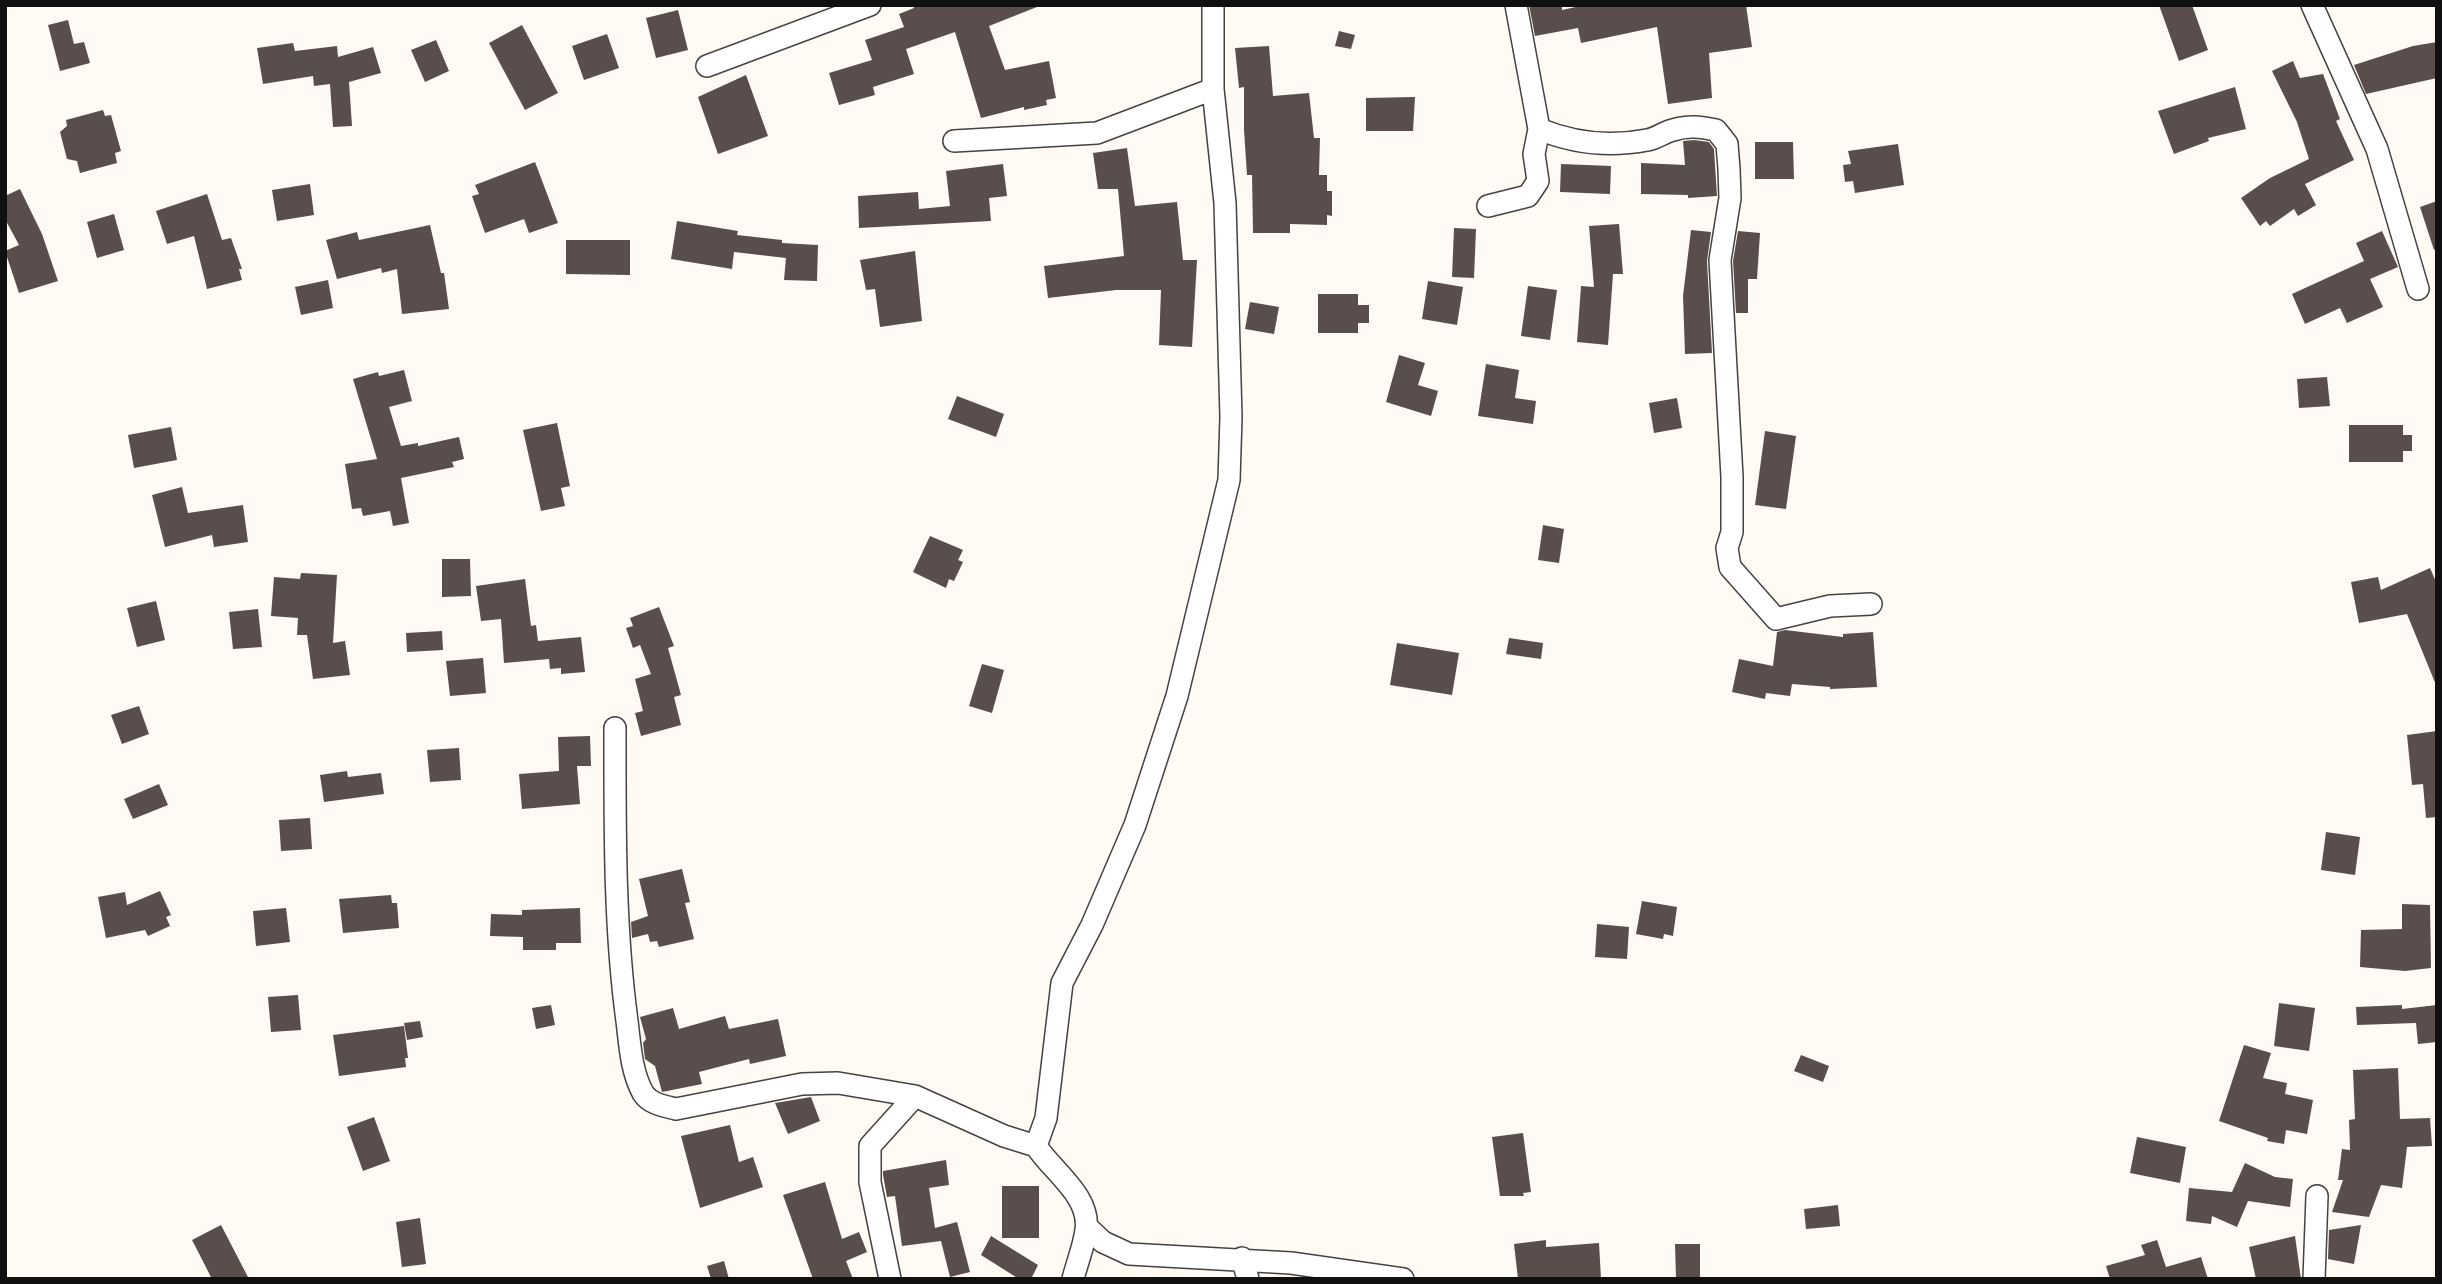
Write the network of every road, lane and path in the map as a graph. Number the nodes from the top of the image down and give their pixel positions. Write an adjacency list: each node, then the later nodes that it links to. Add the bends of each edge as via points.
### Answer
1 (870, 5): 5 (street)
2 (1213, 5): 6 (street)
3 (1516, 5): 7 (street)
4 (2312, 5): 10 (street, via 2377,149)
5 (707, 66)
6 (1213, 89): 8 (street, via 1097,133); 14 (street, via 1225,203 1231,417 1228,480 1177,696 1135,825 1062,983 1046,1118)
7 (1539, 129): 9 (street, via 1534,188 1528,196); 11 (street, via 1565,140 1607,143 1649,140 1693,126 1716,130 1727,145 1730,198 1720,260 1732,477 1730,567 1776,619 1830,606)
8 (954, 141)
9 (1488, 206)
10 (2418, 289)
11 (1871, 604)
12 (615, 728): 13 (street, via 618,920 634,1073 645,1096 676,1109 802,1084 838,1083)
13 (915, 1096): 14 (street); 18 (street, via 870,1146 870,1182)
14 (1036, 1146): 16 (street, via 1081,1200)
15 (2317, 1196): 21 (street)
16 (1087, 1227): 17 (street, via 1103,1242 1129,1254); 19 (street)
17 (1245, 1268): 20 (street, via 1383,1273)
18 (890, 1279)
19 (1073, 1279)
20 (1402, 1279)
21 (2314, 1279)

